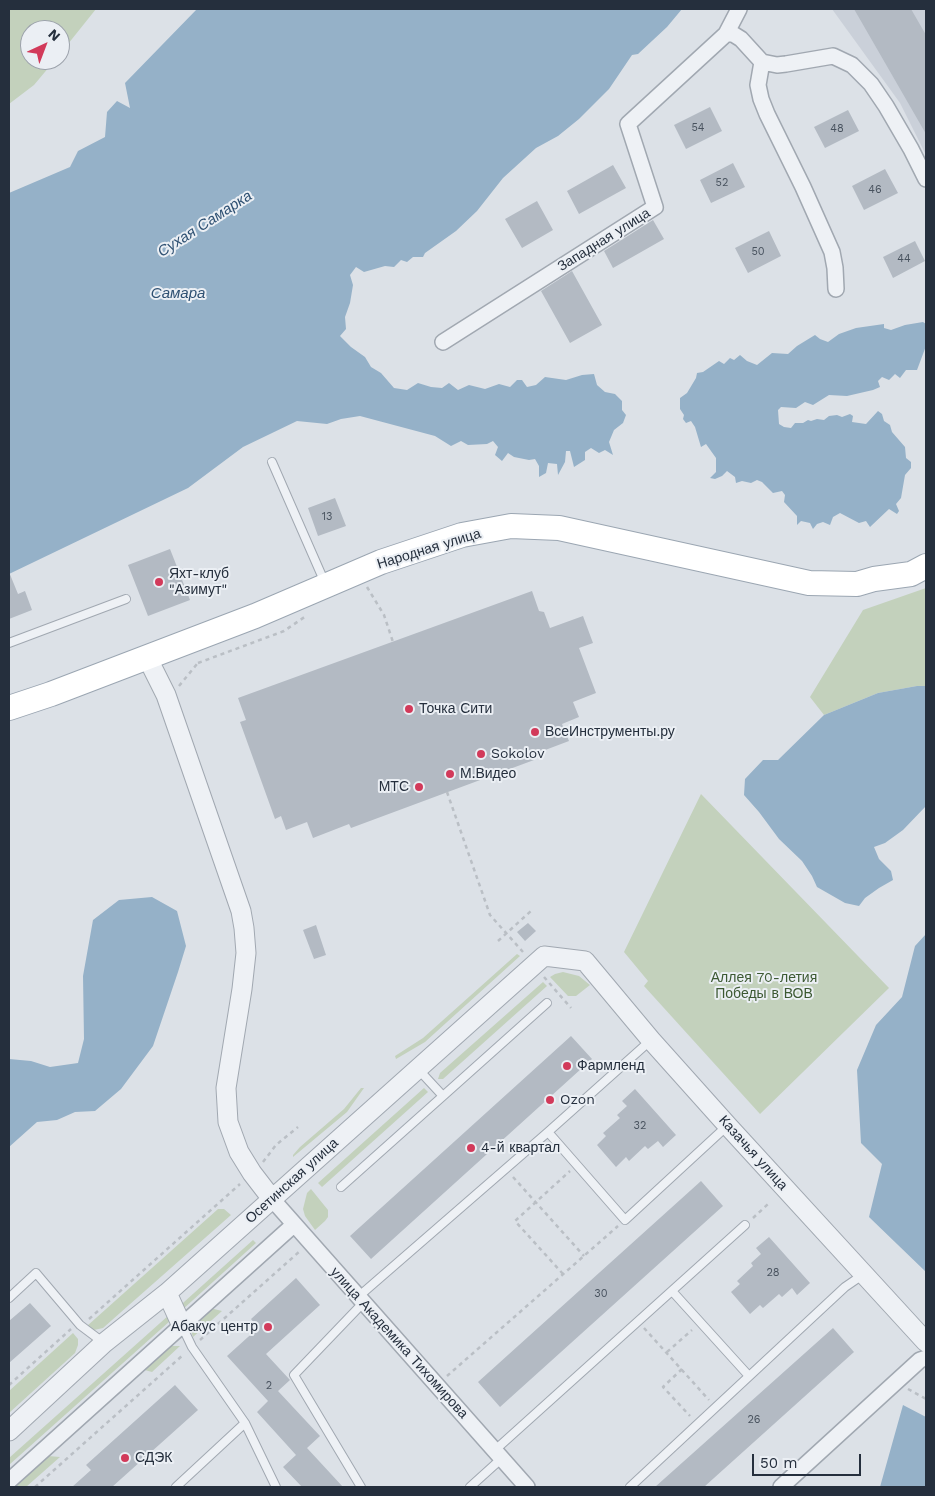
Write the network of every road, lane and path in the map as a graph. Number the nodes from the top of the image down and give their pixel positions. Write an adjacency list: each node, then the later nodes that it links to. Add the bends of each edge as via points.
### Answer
1 (738, 9): 2 (street, Западная улица)
2 (726, 34): 3 (street, via 741,38); 6 (street, Западная улица, via 628,124 655,207)
3 (762, 62): 4 (street, via 776,65 833,56 852,65 886,106); 5 (street, via 758,85 761,99 832,252)
4 (926, 179)
5 (836, 289)
6 (444, 342)
7 (272, 462): 10 (lane)
8 (926, 566): 10 (main road, Народная улица, via 911,574 856,584 809,583 559,528 510,526 462,535 381,562)
9 (372, 581): 11 (path)
10 (326, 585): 15 (main road, Народная улица)
11 (366, 586): 12 (path); 16 (path, via 384,615)
12 (360, 590)
13 (126, 599): 17 (lane)
14 (308, 614): 19 (path, via 284,631)
15 (190, 640): 18 (main road, Народная улица); 19 (path)
16 (393, 642)
17 (9, 643)
18 (147, 657): 21 (main road, Народная улица); 41 (street, via 166,695 241,911 246,953 226,1088 227,1113 239,1152)
19 (198, 663): 20 (path)
20 (179, 686)
21 (9, 708)
22 (447, 792): 24 (path, via 490,915)
23 (532, 910): 24 (path)
24 (506, 933): 25 (path); 27 (path)
25 (498, 941)
26 (585, 961): 27 (street, Осетинская улица, via 544,956); 30 (street, Казачья улица)
27 (534, 965): 29 (path); 31 (street, Осетинская улица)
28 (546, 1003): 32 (lane)
29 (571, 1008)
30 (651, 1040): 33 (street, Казачья улица); 35 (lane)
31 (418, 1068): 32 (lane); 41 (street, Осетинская улица)
32 (443, 1096): 40 (lane)
33 (728, 1126): 44 (lane); 50 (street, Казачья улица)
34 (298, 1127): 36 (path, via 276,1145)
35 (548, 1132): 37 (lane); 38 (lane)
36 (260, 1165)
37 (577, 1165): 42 (path); 44 (lane)
38 (505, 1169): 42 (path); 54 (lane)
39 (242, 1182): 57 (path)
40 (341, 1187)
41 (272, 1199): 52 (street, Осетинская улица); 54 (street, улица Академика Тихомирова)
42 (535, 1202): 48 (path); 49 (path, via 515,1221)
43 (768, 1204): 45 (path)
44 (625, 1220): 48 (path)
45 (745, 1225): 51 (lane)
46 (289, 1230): 58 (street)
47 (300, 1251): 60 (path)
48 (584, 1256): 49 (path)
49 (563, 1274): 70 (path)
50 (864, 1274): 61 (street, Казачья улица); 67 (lane, via 845,1287)
51 (672, 1291): 55 (lane); 56 (lane)
52 (167, 1293): 58 (street); 62 (street, Осетинская улица)
53 (9, 1298): 62 (lane, via 36,1272 80,1325)
54 (360, 1300): 70 (street, улица Академика Тихомирова); 81 (lane, via 294,1375)
55 (638, 1321): 63 (path); 76 (lane)
56 (700, 1322): 63 (path); 67 (lane)
57 (84, 1323)
58 (182, 1326): 73 (lane, via 192,1347); 77 (street)
59 (70, 1329): 69 (path)
60 (199, 1341)
61 (926, 1342)
62 (104, 1343): 75 (street, Осетинская улица)
63 (667, 1352): 66 (path)
64 (183, 1355): 78 (path)
65 (926, 1358): 68 (street)
66 (682, 1369): 72 (path); 74 (path, via 663,1387)
67 (749, 1376): 72 (lane)
68 (896, 1382): 71 (path); 85 (street)
69 (9, 1385)
70 (437, 1385): 76 (street, улица Академика Тихомирова)
71 (926, 1399)
72 (716, 1407): 74 (lane)
73 (245, 1423): 79 (lane); 80 (lane)
74 (697, 1424): 84 (lane)
75 (9, 1431)
76 (498, 1455): 82 (lane); 83 (street, улица Академика Тихомирова)
77 (9, 1481)
78 (35, 1487)
79 (176, 1487)
80 (276, 1487)
81 (361, 1487)
82 (470, 1487)
83 (526, 1487)
84 (630, 1487)
85 (781, 1487)

